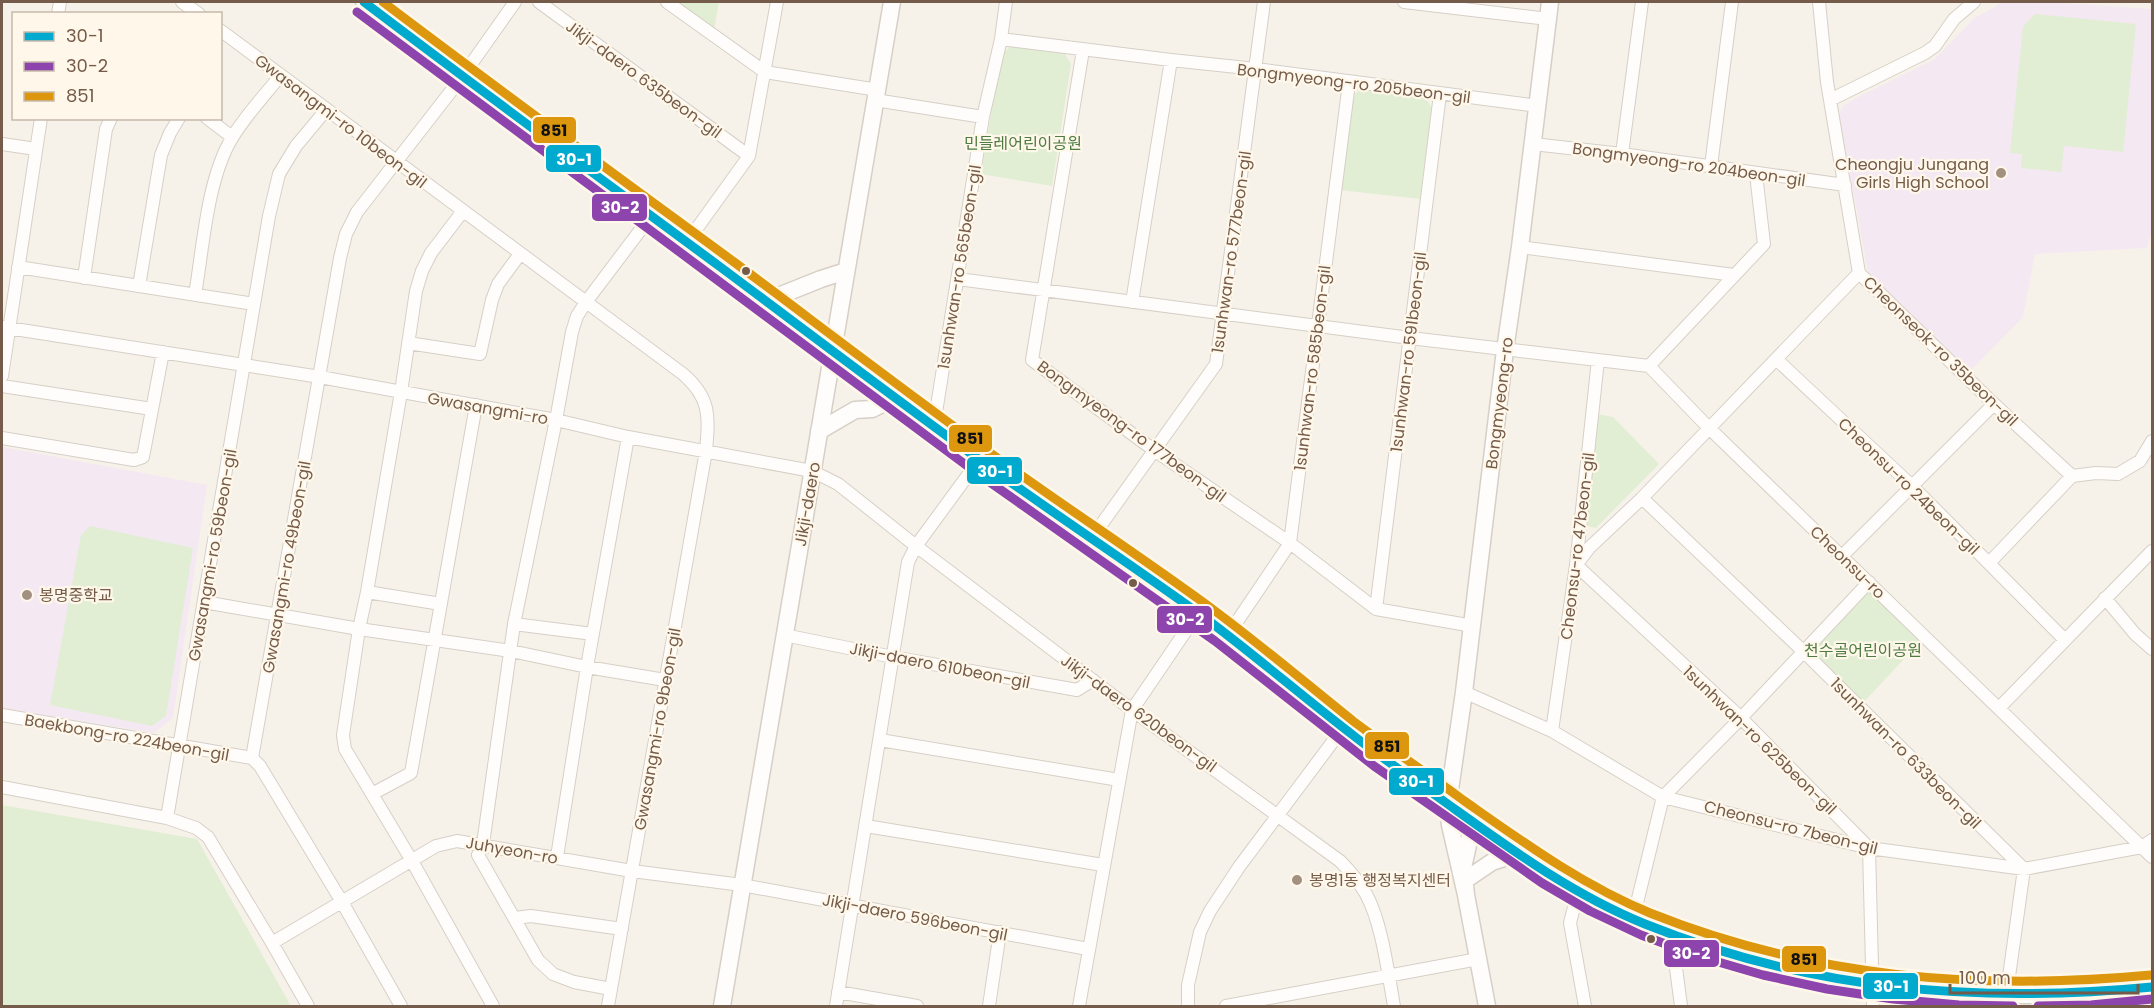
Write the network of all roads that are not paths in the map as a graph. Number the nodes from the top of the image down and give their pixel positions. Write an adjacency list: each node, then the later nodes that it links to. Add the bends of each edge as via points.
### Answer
1 (182, 2): 16 (street)
2 (363, 2): 25 (street)
3 (515, 2): 25 (street, Gwasangmi-ro 49beon-gil)
4 (538, 2): 42 (street, Jikji-daero 635beon-gil)
5 (667, 2): 23 (street)
6 (777, 2): 23 (street)
7 (892, 2): 28 (street, Jikji-daero)
8 (1006, 2): 19 (street, 1sunhwan-ro 565beon-gil)
9 (1264, 2): 22 (street, 1sunhwan-ro 577beon-gil)
10 (1404, 2): 17 (street)
11 (1551, 2): 17 (street, Bongmyeong-ro)
12 (1642, 2): 41 (street)
13 (1732, 2): 44 (street)
14 (1818, 2): 29 (street, Cheonseok-ro 35beon-gil)
15 (1974, 2): 29 (street, via 1954,18 1935,46 1925,53)
16 (196, 12)
17 (1548, 19): 30 (street, Bongmyeong-ro)
18 (222, 32): 24 (street, Gwasangmi-ro 10beon-gil)
19 (1000, 39): 20 (street, Bongmyeong-ro 205beon-gil); 32 (street, 1sunhwan-ro 565beon-gil)
20 (1083, 50): 21 (street, Bongmyeong-ro 205beon-gil); 59 (street, Bongmyeong-ro 177beon-gil)
21 (1171, 60): 22 (street, Bongmyeong-ro 205beon-gil); 63 (street)
22 (1256, 69): 26 (street, Bongmyeong-ro 205beon-gil); 65 (street, 1sunhwan-ro 577beon-gil)
23 (765, 72): 28 (street); 42 (street)
24 (280, 76): 31 (street, Gwasangmi-ro 10beon-gil); 37 (street)
25 (462, 77): 43 (street, Gwasangmi-ro 49beon-gil); 48 (street)
26 (1349, 82): 27 (street, Bongmyeong-ro 205beon-gil); 66 (street, 1sunhwan-ro 585beon-gil)
27 (1440, 94): 30 (street, Bongmyeong-ro 205beon-gil); 68 (street, 1sunhwan-ro 591beon-gil)
28 (877, 95): 32 (street); 53 (street, Jikji-daero)
29 (1830, 100): 46 (street, Cheonseok-ro 35beon-gil)
30 (1538, 106): 39 (street, Bongmyeong-ro)
31 (326, 110): 43 (street, Gwasangmi-ro 10beon-gil); 64 (street, Gwasangmi-ro 59beon-gil, via 279,174)
32 (983, 117): 57 (street, 1sunhwan-ro 565beon-gil)
33 (41, 120): 40 (street)
34 (110, 120): 56 (street)
35 (178, 120): 58 (street, via 161,155)
36 (210, 120): 37 (street)
37 (232, 137): 60 (street, via 214,180)
38 (2, 144): 40 (street)
39 (1533, 144): 41 (street, Bongmyeong-ro 204beon-gil); 50 (street, Bongmyeong-ro)
40 (36, 150): 52 (street)
41 (1622, 154): 44 (street, Bongmyeong-ro 204beon-gil)
42 (749, 156): 49 (street)
43 (396, 162): 47 (street, Gwasangmi-ro 10beon-gil); 78 (street, Gwasangmi-ro 49beon-gil, via 357,212 346,234)
44 (1711, 166): 45 (street, Bongmyeong-ro 204beon-gil)
45 (1756, 174): 46 (street, Bongmyeong-ro 204beon-gil); 55 (street, via 1764,244)
46 (1845, 185): 54 (street, Cheonseok-ro 35beon-gil)
47 (463, 212): 51 (street, Gwasangmi-ro 10beon-gil); 69 (street, via 422,271)
48 (651, 216): 49 (street); 62 (street)
49 (687, 242): 61 (street)
50 (1520, 247): 55 (street); 71 (street, Bongmyeong-ro)
51 (520, 254): 62 (street, Gwasangmi-ro 10beon-gil); 69 (street, via 498,284 480,354)
52 (18, 267): 56 (street); 67 (street)
53 (846, 271): 61 (street); 70 (street, Jikji-daero)
54 (1859, 273): 73 (street); 82 (street, Cheonseok-ro 35beon-gil)
55 (1734, 275): 76 (street)
56 (84, 278): 58 (street)
57 (958, 279): 59 (street); 86 (street, 1sunhwan-ro 565beon-gil)
58 (138, 286): 60 (street)
59 (1043, 290): 63 (street); 92 (street, Bongmyeong-ro 177beon-gil, via 1032,360)
60 (195, 295): 64 (street)
61 (766, 301): 70 (street)
62 (586, 302): 85 (street, via 572,332); 93 (street, Gwasangmi-ro 10beon-gil, via 695,385 706,402)
63 (1132, 302): 65 (street)
64 (254, 304): 75 (street, Gwasangmi-ro 59beon-gil)
65 (1224, 314): 66 (street); 92 (street, 1sunhwan-ro 577beon-gil, via 1216,364)
66 (1317, 326): 68 (street); 100 (street, 1sunhwan-ro 585beon-gil)
67 (5, 328): 72 (street, Gwasangmi-ro); 77 (street)
68 (1410, 338): 71 (street); 111 (street, 1sunhwan-ro 591beon-gil)
69 (408, 343): 80 (street)
70 (832, 350): 81 (street); 88 (street, Jikji-daero)
71 (1505, 350): 74 (street); 115 (street, Bongmyeong-ro)
72 (163, 352): 75 (street, Gwasangmi-ro); 84 (street)
73 (1776, 359): 87 (street); 97 (street, Cheonsu-ro 24beon-gil)
74 (1598, 360): 76 (street); 105 (street, Cheonsu-ro 47beon-gil)
75 (244, 366): 78 (street, Gwasangmi-ro); 109 (street, Gwasangmi-ro 59beon-gil)
76 (1649, 366): 87 (street, Cheonsu-ro)
77 (2, 376)
78 (320, 377): 80 (street, Gwasangmi-ro); 113 (street, Gwasangmi-ro 49beon-gil)
79 (2, 386): 84 (street)
80 (401, 392): 83 (street, Gwasangmi-ro); 107 (street)
81 (896, 397): 86 (street); 88 (street, via 872,409 855,410)
82 (1994, 404): 96 (street, Cheonseok-ro 35beon-gil); 97 (street)
83 (476, 405): 85 (street, Gwasangmi-ro); 110 (street)
84 (152, 409): 90 (street, via 143,457 134,460)
85 (556, 420): 89 (street, Gwasangmi-ro); 114 (street)
86 (934, 425): 94 (street)
87 (1708, 427): 98 (street); 103 (street, Cheonsu-ro)
88 (819, 431): 95 (street, Jikji-daero)
89 (628, 437): 93 (street, Gwasangmi-ro); 117 (street)
90 (2, 438)
91 (2152, 441): 96 (street, via 2140,461 2118,474)
92 (1154, 450): 99 (street, 1sunhwan-ro 577beon-gil); 100 (street, Bongmyeong-ro 177beon-gil)
93 (706, 451): 95 (street, Gwasangmi-ro); 127 (street, Gwasangmi-ro 9beon-gil)
94 (979, 460): 99 (street); 101 (street)
95 (812, 471): 101 (street, Jikji-daero 620beon-gil, via 838,484); 118 (street, Jikji-daero)
96 (2072, 476): 104 (street, Cheonsu-ro 24beon-gil)
97 (1912, 486): 103 (street); 104 (street, Cheonsu-ro 24beon-gil)
98 (1642, 498): 105 (street); 124 (street, 1sunhwan-ro 633beon-gil)
99 (1091, 538): 112 (street)
100 (1290, 543): 111 (street, Bongmyeong-ro 177beon-gil); 119 (street, 1sunhwan-ro 585beon-gil)
101 (916, 546): 125 (street, via 909,562); 128 (street, Jikji-daero 620beon-gil)
102 (2152, 551): 108 (street)
103 (1842, 556): 106 (street, Cheonsu-ro)
104 (1989, 563): 121 (street)
105 (1576, 565): 133 (street, 1sunhwan-ro 625beon-gil); 135 (street, Cheonsu-ro 47beon-gil)
106 (1869, 582): 124 (street); 130 (street, Cheonsu-ro)
107 (367, 592): 110 (street); 116 (street)
108 (2105, 598): 121 (street); 122 (street)
109 (204, 602): 113 (street); 137 (street, Gwasangmi-ro 59beon-gil)
110 (441, 604): 120 (street)
111 (1376, 609): 115 (street, Bongmyeong-ro 177beon-gil)
112 (1198, 613): 119 (street); 131 (street)
113 (278, 614): 116 (street); 138 (street, Gwasangmi-ro 49beon-gil)
114 (514, 624): 117 (street); 123 (street)
115 (1473, 626): 129 (street, Bongmyeong-ro)
116 (359, 629): 120 (street); 141 (street, via 343,735 345,749)
117 (593, 634): 126 (street)
118 (784, 635): 125 (street, Jikji-daero 610beon-gil); 158 (street, Jikji-daero)
119 (1228, 635): 134 (street)
120 (434, 640): 123 (street); 141 (street, via 411,773)
121 (2065, 640): 130 (street)
122 (2152, 649)
123 (511, 651): 126 (street); 148 (street)
124 (1804, 652): 133 (street); 156 (street, 1sunhwan-ro 633beon-gil)
125 (893, 657): 128 (street, Jikji-daero 610beon-gil, via 1077,690); 136 (street)
126 (587, 667): 127 (street); 152 (street)
127 (665, 680): 157 (street, Gwasangmi-ro 9beon-gil)
128 (1093, 680): 131 (street, Jikji-daero 620beon-gil)
129 (1464, 692): 135 (street, Cheonsu-ro 7beon-gil); 143 (street, Bongmyeong-ro)
130 (1999, 708): 149 (street, Cheonsu-ro)
131 (1132, 710): 139 (street); 144 (street, Jikji-daero 620beon-gil)
132 (2, 715): 137 (street, Baekbong-ro 224beon-gil)
133 (1741, 718): 142 (street); 150 (street, 1sunhwan-ro 625beon-gil)
134 (1343, 728): 143 (street); 144 (street)
135 (1552, 731): 142 (street, Cheonsu-ro 7beon-gil)
136 (880, 740): 139 (street); 147 (street)
137 (180, 745): 138 (street, Baekbong-ro 224beon-gil); 145 (street, Gwasangmi-ro 59beon-gil)
138 (252, 758): 161 (street)
139 (1119, 780): 155 (street)
140 (2, 788): 145 (street)
141 (372, 794): 154 (street)
142 (1663, 797): 150 (street, Cheonsu-ro 7beon-gil); 164 (street)
143 (1448, 804): 146 (street); 159 (street, Bongmyeong-ro)
144 (1278, 814): 171 (street, Jikji-daero 620beon-gil, via 1356,878 1376,919); 187 (street, via 1210,910 1200,932 1188,985)
145 (167, 818): 168 (street, via 208,837)
146 (1473, 822): 151 (street); 159 (street, via 1463,867)
147 (866, 826): 155 (street); 162 (street)
148 (483, 844): 152 (street, Juhyeon-ro); 154 (street, Juhyeon-ro, via 457,841 436,846); 163 (street, via 478,855)
149 (2147, 844): 153 (street, Cheonsu-ro); 156 (street, Cheonsu-ro 7beon-gil)
150 (1869, 848): 156 (street, Cheonsu-ro 7beon-gil); 172 (street)
151 (1516, 854): 159 (street, via 1492,862); 160 (street)
152 (557, 857): 157 (street, Juhyeon-ro)
153 (2152, 857)
154 (412, 861): 161 (street, Juhyeon-ro); 180 (street)
155 (1103, 865): 169 (street)
156 (2024, 869): 176 (street)
157 (632, 871): 158 (street, Juhyeon-ro); 165 (street, Gwasangmi-ro 9beon-gil)
158 (742, 885): 162 (street, Jikji-daero 596beon-gil); 182 (street, Jikji-daero)
159 (1465, 888): 170 (street)
160 (1578, 891): 164 (street); 191 (street, via 1570,923)
161 (342, 902): 168 (street, Juhyeon-ro); 179 (street)
162 (853, 905): 166 (street, Jikji-daero 596beon-gil); 175 (street)
163 (515, 918): 165 (street, via 531,916); 174 (street, via 538,960 553,974)
164 (1633, 919): 167 (street)
165 (622, 929): 174 (street, Gwasangmi-ro 9beon-gil)
166 (1000, 932): 169 (street, Jikji-daero 596beon-gil); 185 (street)
167 (1683, 938): 172 (street, via 1753,961); 192 (street, via 1676,968)
168 (272, 943): 178 (street)
169 (1088, 949): 186 (street)
170 (1478, 959): 171 (street); 190 (street)
171 (1388, 975): 188 (street); 189 (street, Jikji-daero 620beon-gil)
172 (1870, 985): 176 (street); 193 (street)
173 (2152, 987): 177 (street)
174 (611, 989): 181 (street, Gwasangmi-ro 9beon-gil)
175 (838, 992): 183 (street); 184 (street)
176 (2006, 998): 177 (street)
177 (2095, 1000)
178 (308, 1006)
179 (400, 1006)
180 (493, 1006)
181 (608, 1006)
182 (722, 1006)
183 (836, 1006)
184 (917, 1006)
185 (989, 1006)
186 (1079, 1006)
187 (1188, 1006)
188 (1226, 1006)
189 (1394, 1006)
190 (1487, 1006)
191 (1585, 1006)
192 (1681, 1006)
193 (1873, 1006)

